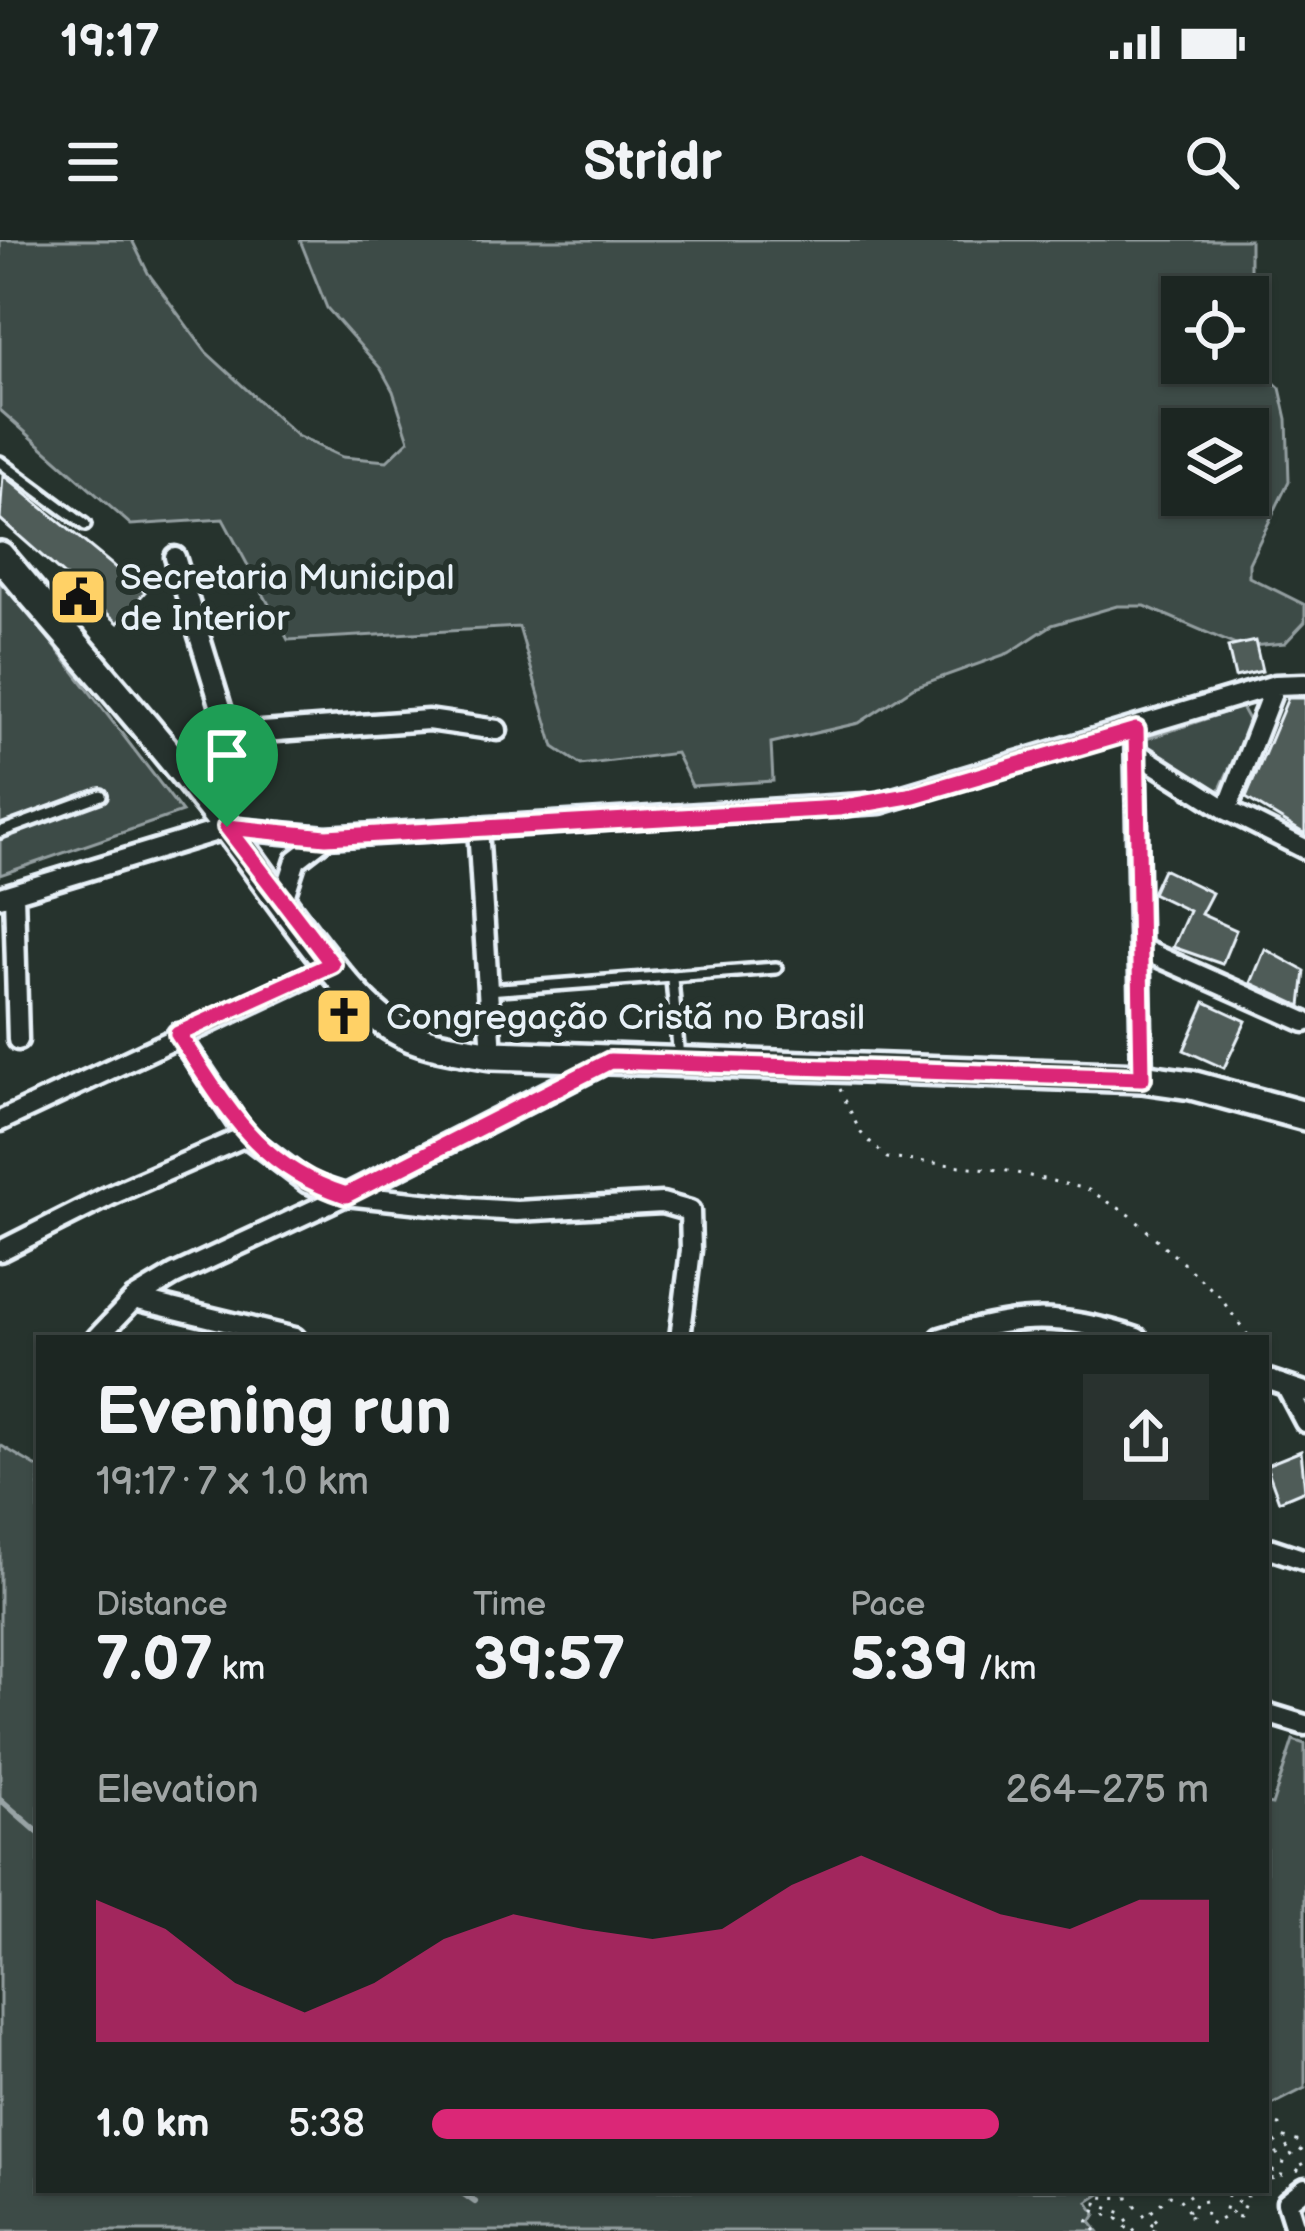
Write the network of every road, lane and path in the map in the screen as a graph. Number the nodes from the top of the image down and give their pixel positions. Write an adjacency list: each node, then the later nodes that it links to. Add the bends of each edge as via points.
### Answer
1 (0, 462): 2 (lane)
2 (85, 525)
3 (175, 557): 9 (street)
4 (2, 564): 11 (main road)
5 (1305, 684): 6 (street)
6 (1276, 685): 8 (street); 13 (street)
7 (496, 730): 9 (street, via 428,720)
8 (1136, 730): 10 (street); 15 (street, via 880,803)
9 (231, 740): 11 (street)
10 (1136, 753): 13 (street); 21 (street)
11 (189, 779): 14 (main road)
12 (100, 795): 16 (lane)
13 (1228, 810): 18 (street)
14 (227, 827): 17 (street); 19 (street); 20 (main road)
15 (478, 827): 17 (street); 25 (street)
16 (0, 832)
17 (326, 837): 20 (street, via 296,860)
18 (1305, 849)
19 (7, 895): 28 (street)
20 (283, 900): 22 (main road)
21 (1141, 949): 26 (street); 33 (street)
22 (332, 964): 27 (street); 29 (main road, via 395,1029)
23 (776, 968): 24 (lane)
24 (672, 979): 25 (lane); 31 (lane)
25 (488, 990): 29 (street)
26 (1305, 1022)
27 (178, 1034): 35 (street); 36 (street)
28 (18, 1040)
29 (492, 1055): 30 (main road)
30 (610, 1061): 31 (main road); 37 (street)
31 (680, 1064): 32 (main road)
32 (832, 1071): 33 (main road); 45 (path, via 860,1132 887,1158 1008,1171 1087,1190 1130,1215 1219,1296)
33 (1142, 1078): 34 (main road)
34 (1305, 1116)
35 (0, 1121)
36 (246, 1136): 37 (street, via 308,1183); 38 (street)
37 (346, 1195): 39 (street); 42 (street, via 518,1211 680,1204 693,1222)
38 (0, 1251)
39 (134, 1299): 40 (street); 41 (street)
40 (101, 1335)
41 (284, 1335)
42 (680, 1335)
43 (951, 1335): 44 (street, via 1052,1317)
44 (1125, 1335)
45 (1248, 1335)
46 (1295, 1389): 47 (street)
47 (1305, 1422)
48 (1269, 1548): 49 (street)
49 (1305, 1560)
50 (1269, 1715): 51 (street)
51 (1305, 1726)
52 (1269, 2149): 54 (path, via 1281,2138 1297,2141)
53 (1305, 2153): 57 (path, via 1299,2149 1284,2161 1281,2178)
54 (1269, 2159)
55 (1305, 2163): 56 (path, via 1295,2168)
56 (1305, 2174)
57 (1269, 2179)
58 (1305, 2188): 67 (street, via 1287,2202)
59 (1187, 2193): 66 (path, via 1195,2203 1191,2216 1170,2195 1150,2213 1158,2222)
60 (1202, 2193): 61 (path, via 1213,2224 1223,2218)
61 (1226, 2193)
62 (1234, 2193): 63 (path, via 1231,2215 1240,2217)
63 (1244, 2193)
64 (1096, 2231): 65 (path, via 1088,2222 1095,2211)
65 (1133, 2231): 66 (path, via 1098,2197 1129,2198)
66 (1151, 2231)
67 (1296, 2231)

